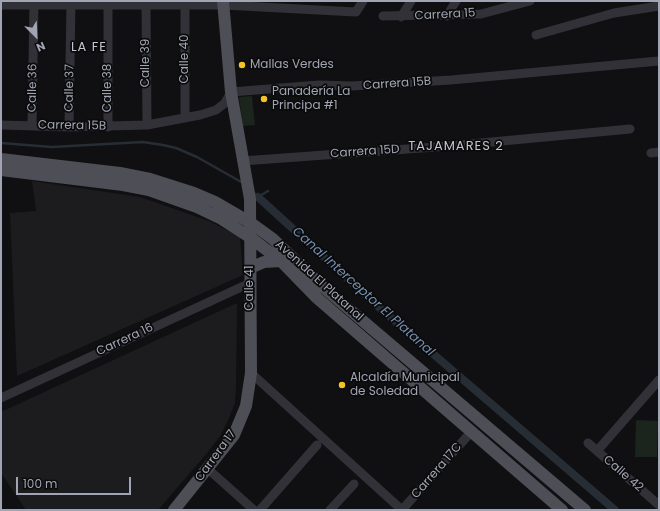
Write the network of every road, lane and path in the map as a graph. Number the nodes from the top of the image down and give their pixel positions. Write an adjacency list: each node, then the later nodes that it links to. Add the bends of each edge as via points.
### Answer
1 (363, 1): 9 (street, via 356,12)
2 (411, 1): 16 (street)
3 (456, 1): 15 (street)
4 (530, 1): 11 (street, Carrera 15)
5 (34, 3): 6 (street); 12 (street); 23 (street, Calle 36)
6 (71, 3): 7 (street); 24 (street, Calle 37)
7 (108, 3): 8 (street); 25 (street, Calle 38)
8 (146, 3): 10 (street); 22 (street, Calle 39)
9 (223, 3): 10 (street); 19 (main road, Calle 41)
10 (185, 4): 20 (street, Calle 40)
11 (514, 4): 15 (street, Carrera 15, via 481,14)
12 (1, 5)
13 (659, 6): 17 (street, via 614,13)
14 (383, 16): 16 (street, Carrera 15)
15 (447, 16): 16 (street, Carrera 15)
16 (401, 17)
17 (536, 36)
18 (659, 61): 19 (street, Carrera 15B, via 451,80 352,86 319,85)
19 (231, 92): 20 (street, Carrera 15B, via 225,104 216,110); 28 (main road, Calle 41)
20 (185, 118): 22 (street, Carrera 15B)
21 (1, 125): 23 (street, Carrera 15B)
22 (147, 125): 25 (street, Carrera 15B)
23 (32, 126): 24 (street, Carrera 15B)
24 (69, 127): 25 (street, Carrera 15B)
25 (108, 127)
26 (630, 129): 28 (street, Carrera 15D, via 449,146)
27 (1, 159): 30 (main road, Avenida El Platanal, via 150,179 216,202)
28 (242, 161): 30 (main road, Calle 41, via 250,199)
29 (1, 170): 31 (main road, Avenida El Platanal, via 149,190 197,206)
30 (251, 223): 31 (main road, Calle 41); 51 (main road, Avenida El Platanal, via 273,239 323,286)
31 (252, 238): 32 (main road, Avenida El Platanal); 33 (main road, Calle 41)
32 (281, 261): 33 (main road, via 264,262); 38 (main road, Avenida El Platanal, via 317,298)
33 (250, 268): 34 (main road, Calle 41)
34 (250, 283): 35 (main road, Calle 41); 37 (street, Carrera 16)
35 (251, 373): 42 (main road, Carrera 17, via 246,406 234,435); 49 (street)
36 (659, 380): 41 (street)
37 (1, 398)
38 (471, 432): 49 (street, Carrera 17C); 50 (main road, Avenida El Platanal)
39 (588, 443): 41 (street, Calle 42)
40 (317, 445): 47 (street)
41 (597, 451): 44 (street, Calle 42)
42 (208, 469): 45 (main road, Carrera 17); 46 (street)
43 (354, 484): 48 (street)
44 (659, 505)
45 (174, 510)
46 (254, 510)
47 (260, 510)
48 (330, 510)
49 (402, 510)
50 (562, 510)
51 (584, 510)

